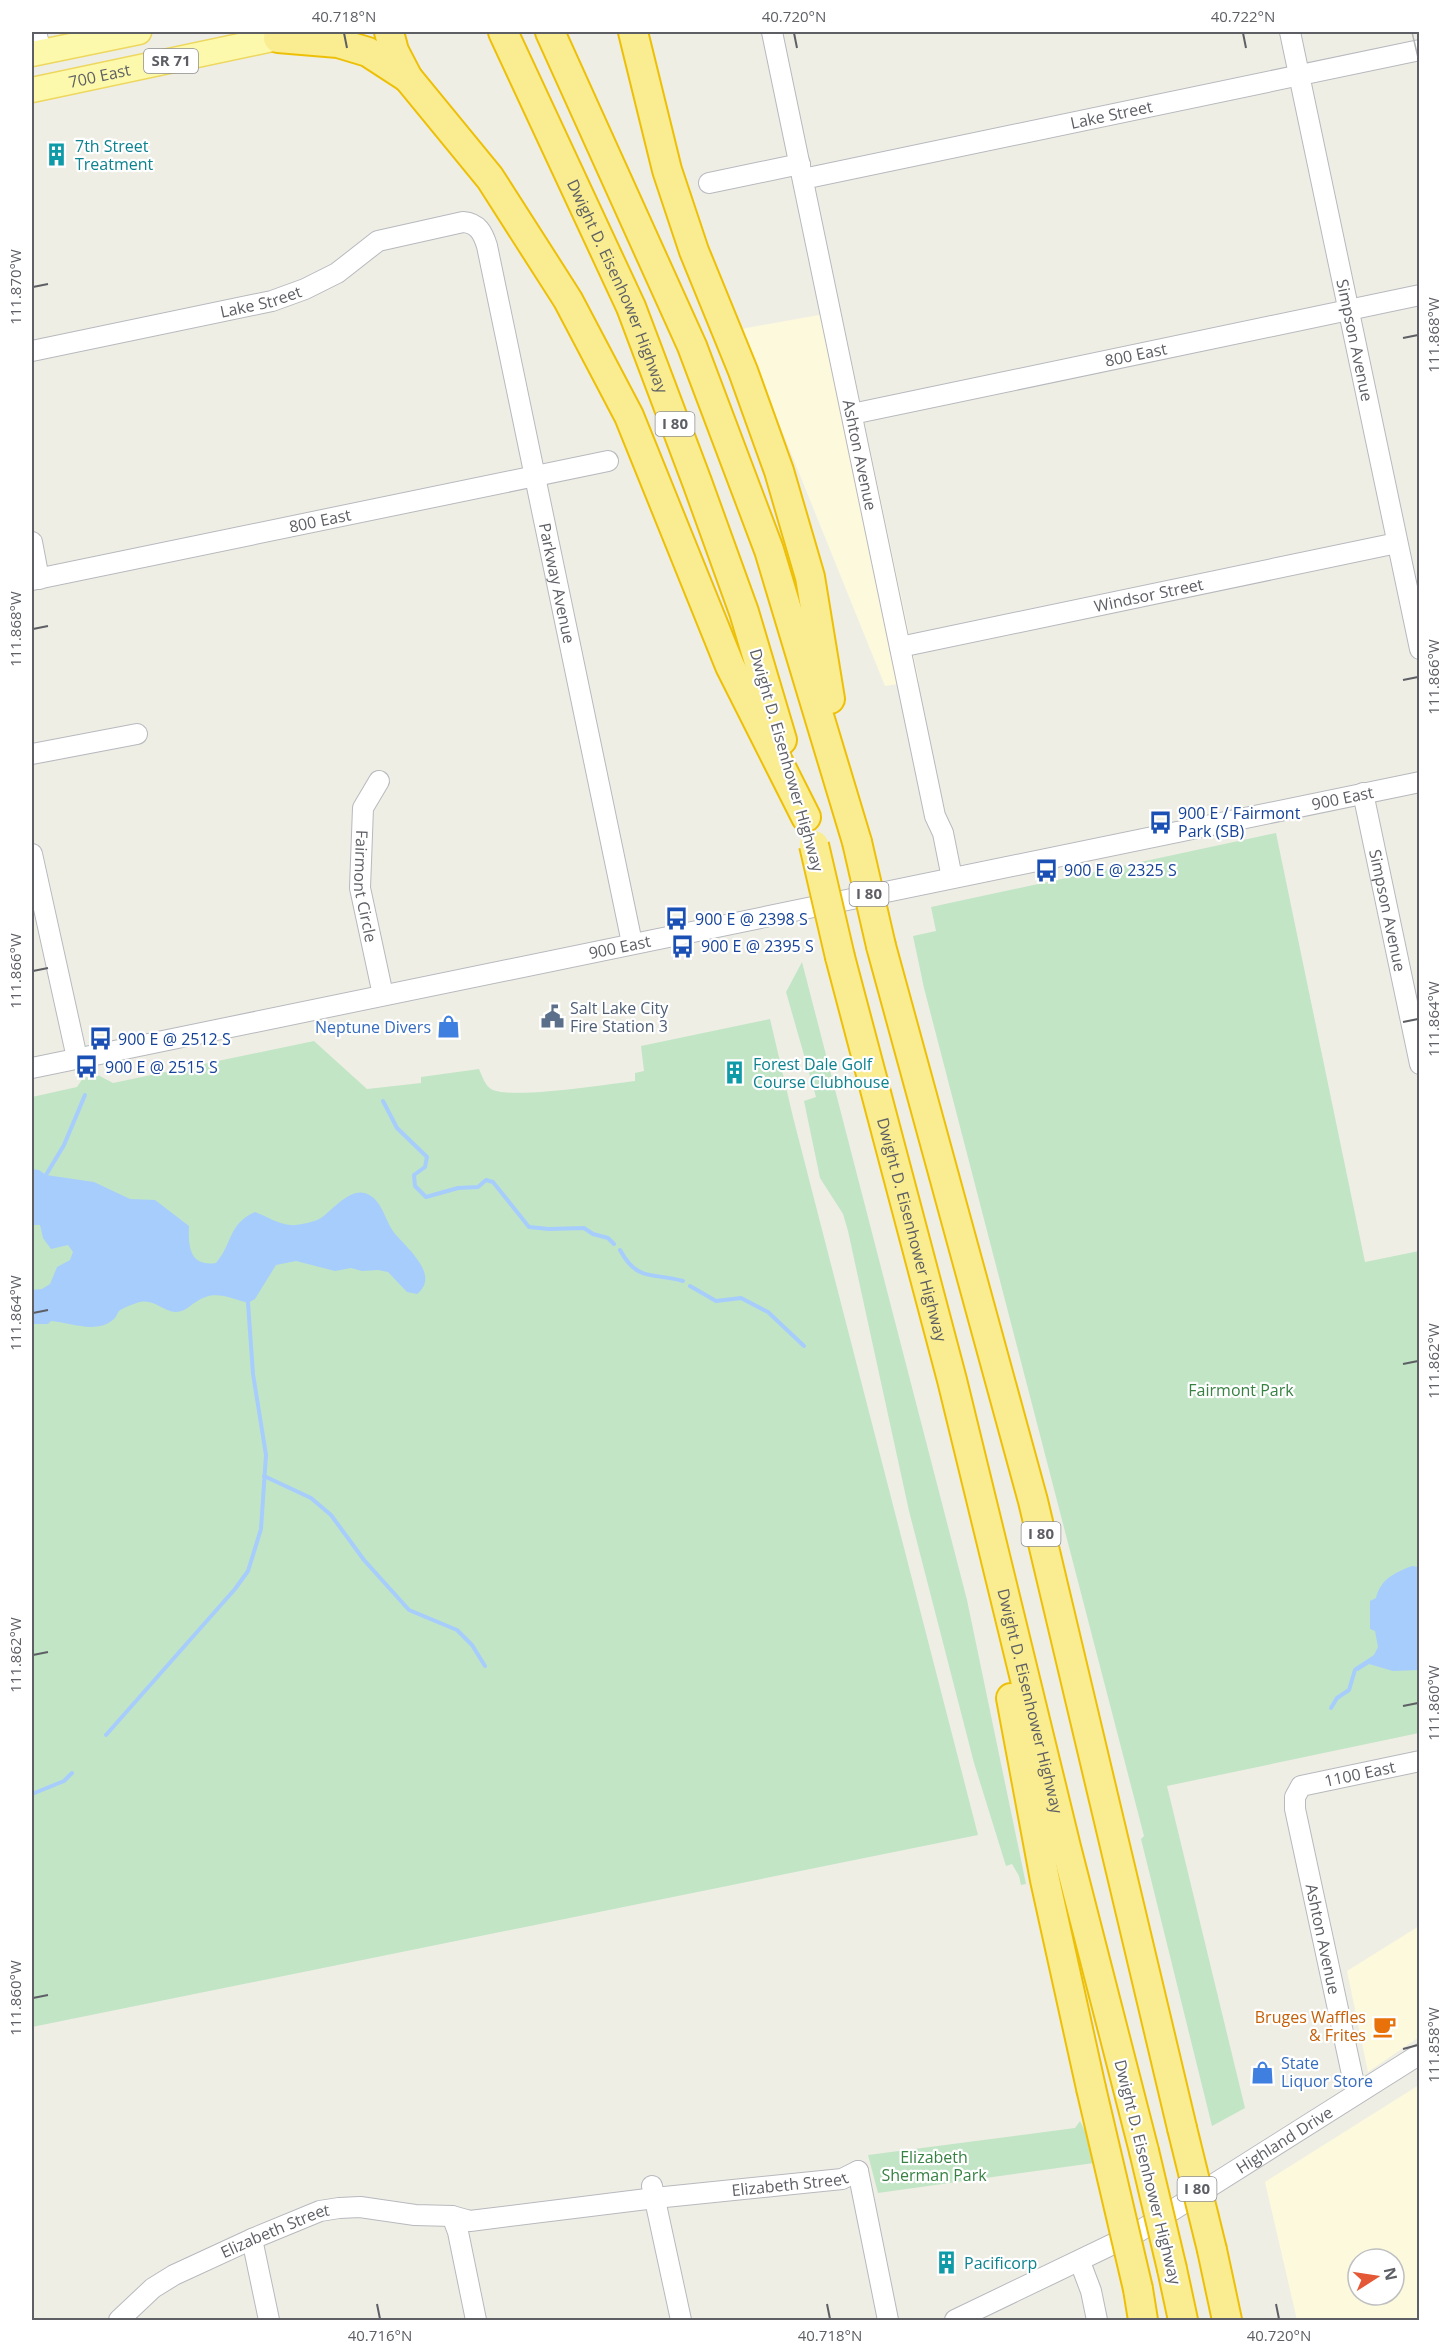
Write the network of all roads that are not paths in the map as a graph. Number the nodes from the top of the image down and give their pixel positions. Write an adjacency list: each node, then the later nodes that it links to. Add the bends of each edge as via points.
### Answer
1 (139, 32): 10 (main road, SR 71)
2 (309, 32): 7 (main road, 700 East / SR 71)
3 (389, 32): 13 (highway)
4 (772, 32): 15 (street, Ashton Avenue)
5 (1290, 32): 12 (street, Simpson Avenue)
6 (551, 35): 34 (highway, I 80, via 692,346 769,550)
7 (278, 38): 13 (highway, via 338,43 368,52); 14 (main road, 700 East / SR 71)
8 (506, 38): 35 (highway, Dwight D. Eisenhower Highway / I 80, via 643,340 744,612)
9 (637, 38): 34 (highway, via 667,170 694,251 771,448 810,577)
10 (36, 46)
11 (1419, 50): 12 (street, Lake Street)
12 (1299, 75): 15 (street, Lake Street); 19 (street, Simpson Avenue)
13 (408, 78): 35 (highway, via 490,178 568,300 629,416 730,666)
14 (32, 90)
15 (801, 171): 16 (street, Lake Street); 21 (street, Ashton Avenue)
16 (709, 183)
17 (475, 225): 20 (street, Lake Street, via 463,222 382,239 337,273 272,301); 23 (street, Parkway Avenue, via 487,246)
18 (1419, 295): 19 (street, 800 East)
19 (1348, 310): 21 (street, 800 East); 25 (street, Simpson Avenue)
20 (32, 351)
21 (852, 414): 27 (street, Ashton Avenue)
22 (608, 461): 23 (street, 800 East)
23 (536, 476): 26 (street, 800 East); 38 (street, Parkway Avenue)
24 (32, 542): 26 (street)
25 (1397, 543): 27 (street, Windsor Street); 28 (street, Simpson Avenue)
26 (35, 580)
27 (900, 647): 37 (street, Ashton Avenue)
28 (1419, 648)
29 (137, 734): 30 (street)
30 (32, 754)
31 (379, 781): 39 (street, Fairmont Circle, via 363,808 360,888)
32 (1419, 782): 33 (street, 900 East)
33 (1364, 793): 37 (street, 900 East); 41 (street, Simpson Avenue)
34 (848, 811): 52 (highway, I 80, bridge, via 881,946 1033,1501)
35 (806, 817): 43 (highway, Dwight D. Eisenhower Highway / I 80, bridge)
36 (32, 854): 40 (street)
37 (952, 878): 38 (street, 900 East)
38 (632, 943): 39 (street, 900 East)
39 (382, 995): 40 (street, 900 East)
40 (76, 1058): 42 (street, 900 East)
41 (1419, 1064)
42 (32, 1068)
43 (952, 1380): 60 (highway, bridge, via 1045,1880); 61 (highway, Dwight D. Eisenhower Highway / I 80, bridge)
44 (1419, 1761): 45 (street, 1100 East)
45 (1301, 1786): 47 (street, Ashton Avenue, via 1295,1797 1295,1809)
46 (1419, 2054): 47 (street, Highland Drive)
47 (1356, 2093): 51 (street, Highland Drive, via 1138,2232)
48 (653, 2192): 49 (street, Elizabeth Street, via 466,2209); 56 (street); 57 (street, Elizabeth Street, via 840,2167 858,2171)
49 (452, 2216): 50 (street, Elizabeth Street, via 339,2208 311,2214); 55 (street)
50 (252, 2239): 53 (street, Elizabeth Street, via 160,2283); 54 (street)
51 (1080, 2262): 58 (street, Highland Drive); 59 (street)
52 (1219, 2284): 62 (highway, I 80); 63 (highway)
53 (119, 2320)
54 (269, 2320)
55 (476, 2320)
56 (681, 2320)
57 (888, 2320)
58 (955, 2320)
59 (1097, 2320)
60 (1143, 2320)
61 (1184, 2320)
62 (1227, 2320)
63 (1233, 2320)

